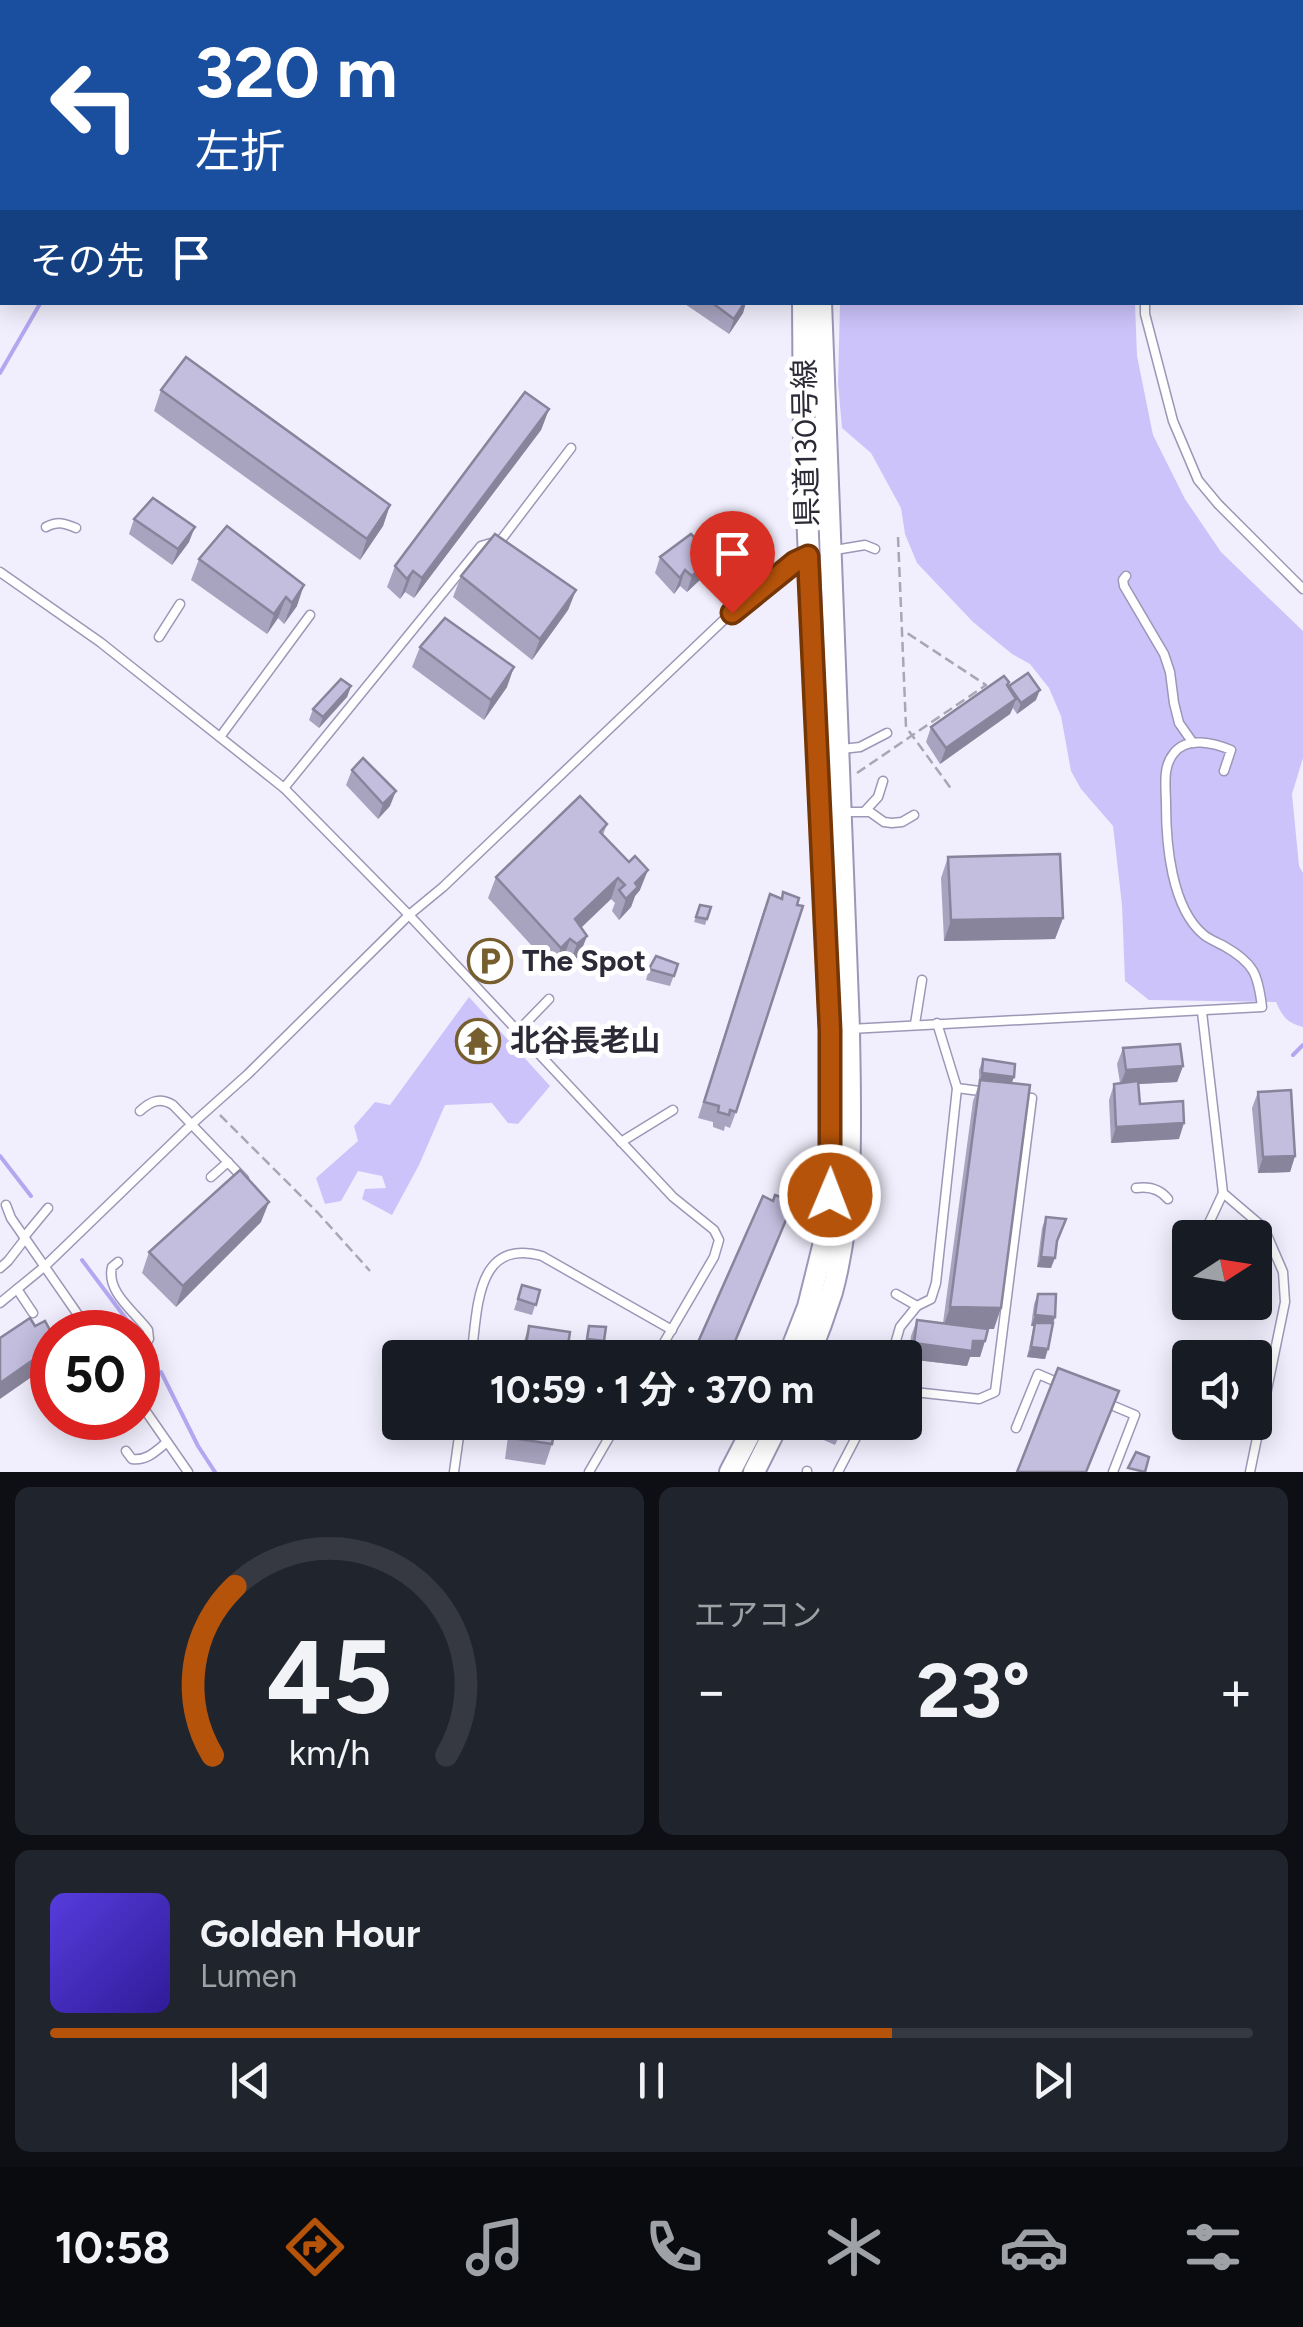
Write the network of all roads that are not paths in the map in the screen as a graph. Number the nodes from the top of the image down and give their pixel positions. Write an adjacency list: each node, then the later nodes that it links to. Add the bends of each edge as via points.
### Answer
1 (800, 305): 4 (main road)
2 (823, 305): 4 (main road)
3 (1145, 305): 12 (lane, via 1173,421 1198,480)
4 (813, 353): 9 (main road, 県道130号線, via 804,445)
5 (572, 448): 22 (lane, via 501,540 481,546)
6 (46, 528): 7 (lane, via 56,522)
7 (76, 528)
8 (875, 548): 9 (lane)
9 (819, 554): 19 (main road, 県道130号線); 26 (lane, via 795,562 732,613); 32 (main road, 県道130号線)
10 (0, 572): 17 (lane)
11 (1126, 576): 18 (lane, via 1124,586 1164,654 1179,723)
12 (1303, 589)
13 (180, 604): 15 (lane)
14 (310, 616): 17 (lane)
15 (159, 637)
16 (886, 733): 19 (lane, via 860,747)
17 (220, 738): 22 (lane)
18 (1193, 743): 20 (lane, via 1231,750); 29 (lane, via 1166,764 1175,883 1203,934 1251,965 1262,1008)
19 (838, 749): 24 (main road, 県道130号線)
20 (1224, 771)
21 (883, 781): 23 (lane)
22 (284, 788): 26 (lane)
23 (864, 811): 24 (lane); 25 (lane, via 892,823)
24 (840, 812): 32 (main road, 県道130号線)
25 (914, 815)
26 (408, 915): 33 (lane); 39 (lane)
27 (922, 980): 31 (lane)
28 (549, 999): 33 (lane)
29 (1202, 1012): 30 (lane); 45 (lane)
30 (937, 1023): 31 (lane); 34 (lane)
31 (915, 1024): 32 (lane)
32 (839, 1030): 64 (main road, 県道130号線, via 828,1226); 65 (main road, 県道130号線, via 850,1133 844,1229)
33 (518, 1032): 40 (lane)
34 (956, 1088): 35 (lane); 57 (lane, via 936,1283 931,1298)
35 (994, 1093)
36 (1013, 1096): 68 (lane, via 1032,1098 996,1392 980,1399)
37 (674, 1110): 40 (lane)
38 (140, 1111): 39 (lane, via 165,1100)
39 (192, 1124): 41 (lane); 52 (lane)
40 (621, 1142): 61 (lane, via 719,1240)
41 (228, 1162): 42 (lane); 43 (lane)
42 (211, 1177)
43 (249, 1185)
44 (1136, 1188): 46 (lane, via 1152,1188)
45 (1223, 1193): 49 (lane); 86 (lane, via 1264,1228 1283,1272 1285,1302)
46 (1168, 1199)
47 (6, 1205): 50 (lane)
48 (48, 1208): 50 (lane)
49 (1210, 1220)
50 (24, 1238): 52 (lane); 53 (lane)
51 (118, 1262): 60 (lane, via 110,1276 113,1288)
52 (44, 1267): 54 (lane); 59 (lane)
53 (0, 1268)
54 (18, 1289): 56 (lane); 58 (lane)
55 (896, 1294): 57 (lane)
56 (0, 1303)
57 (917, 1306): 66 (lane)
58 (32, 1310)
59 (74, 1310)
60 (131, 1310)
61 (672, 1330): 62 (lane, via 542,1256 518,1251 483,1277); 63 (lane)
62 (474, 1340)
63 (666, 1340)
64 (795, 1340)
65 (814, 1340)
66 (897, 1340)
67 (1070, 1388): 70 (lane, via 1038,1374)
68 (922, 1393)
69 (1087, 1394): 85 (lane, via 1135,1415)
70 (1016, 1428)
71 (160, 1432): 77 (lane)
72 (458, 1440): 80 (lane)
73 (608, 1440): 81 (lane)
74 (747, 1440): 82 (main road)
75 (770, 1440): 83 (main road)
76 (855, 1440): 84 (lane)
77 (167, 1442): 78 (lane, via 139,1460); 79 (lane)
78 (126, 1451)
79 (188, 1472)
80 (454, 1472)
81 (589, 1472)
82 (730, 1472)
83 (754, 1472)
84 (838, 1472)
85 (1113, 1472)
86 (1250, 1472)

